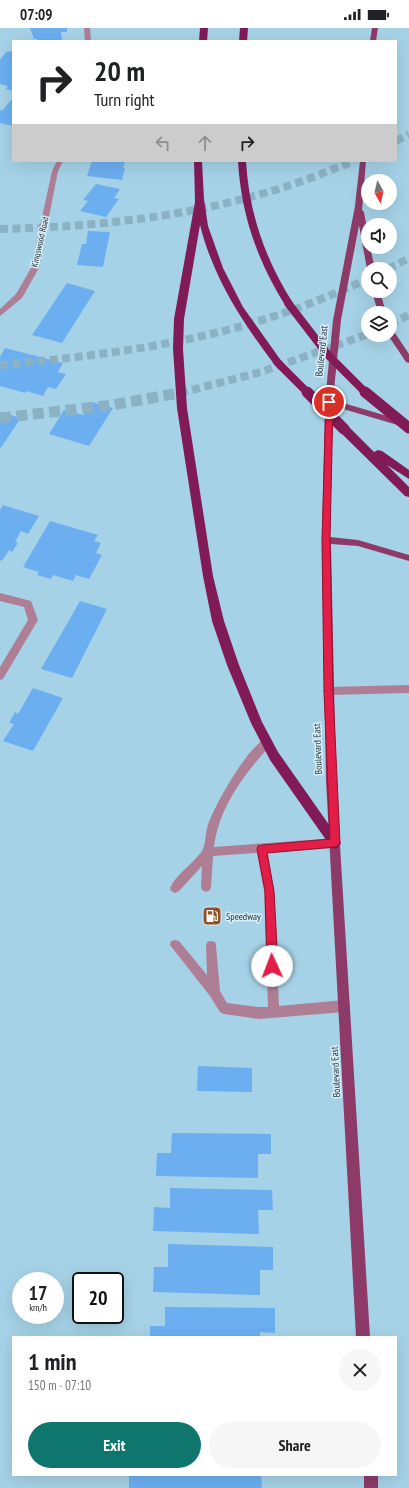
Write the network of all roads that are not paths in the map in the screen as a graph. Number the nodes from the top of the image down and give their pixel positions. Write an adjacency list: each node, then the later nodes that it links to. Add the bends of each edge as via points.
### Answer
1 (87, 28): 5 (street)
2 (204, 28): 6 (highway)
3 (244, 28): 7 (highway)
4 (375, 28): 8 (main road)
5 (88, 40)
6 (203, 40)
7 (243, 40)
8 (373, 40)
9 (60, 162): 16 (street, Kingswood Road, via 55,171 35,268 19,296)
10 (198, 162): 13 (highway)
11 (242, 162): 21 (highway, bridge, via 244,188 252,227 266,265 288,303 308,332 345,372 374,401)
12 (362, 162): 14 (main road, Boulevard East)
13 (200, 203): 22 (highway, bridge, via 210,243 226,284 255,332 277,362); 31 (highway, via 179,319 178,371 182,408 208,576 218,621 233,665)
14 (359, 206): 15 (main road); 19 (main road, Boulevard East, via 337,320)
15 (370, 262)
16 (0, 313)
17 (397, 342): 18 (main road)
18 (409, 360)
19 (329, 402): 20 (main road); 25 (main road, Boulevard East)
20 (409, 425)
21 (409, 428)
22 (344, 430): 23 (highway); 24 (highway)
23 (409, 475)
24 (409, 493)
25 (326, 540): 26 (main road, via 358,544); 30 (main road, Boulevard East)
26 (409, 558)
27 (0, 597): 28 (street, via 28,604 33,620)
28 (0, 676)
29 (409, 689): 30 (street)
30 (328, 691): 32 (main road, Boulevard East)
31 (267, 742): 32 (highway, via 274,756); 34 (street, via 251,758 227,797 213,826)
32 (335, 843): 33 (street); 40 (main road, Boulevard East)
33 (262, 849): 34 (street); 41 (street, via 270,891)
34 (208, 852): 35 (street); 36 (street)
35 (206, 887)
36 (175, 888)
37 (175, 945): 39 (street)
38 (211, 946): 39 (street)
39 (214, 992): 41 (street, via 224,1008 259,1013)
40 (344, 1006): 41 (street); 42 (main road, Boulevard East)
41 (274, 1012)
42 (363, 1336)
43 (371, 1476): 44 (main road)
44 (371, 1488)

